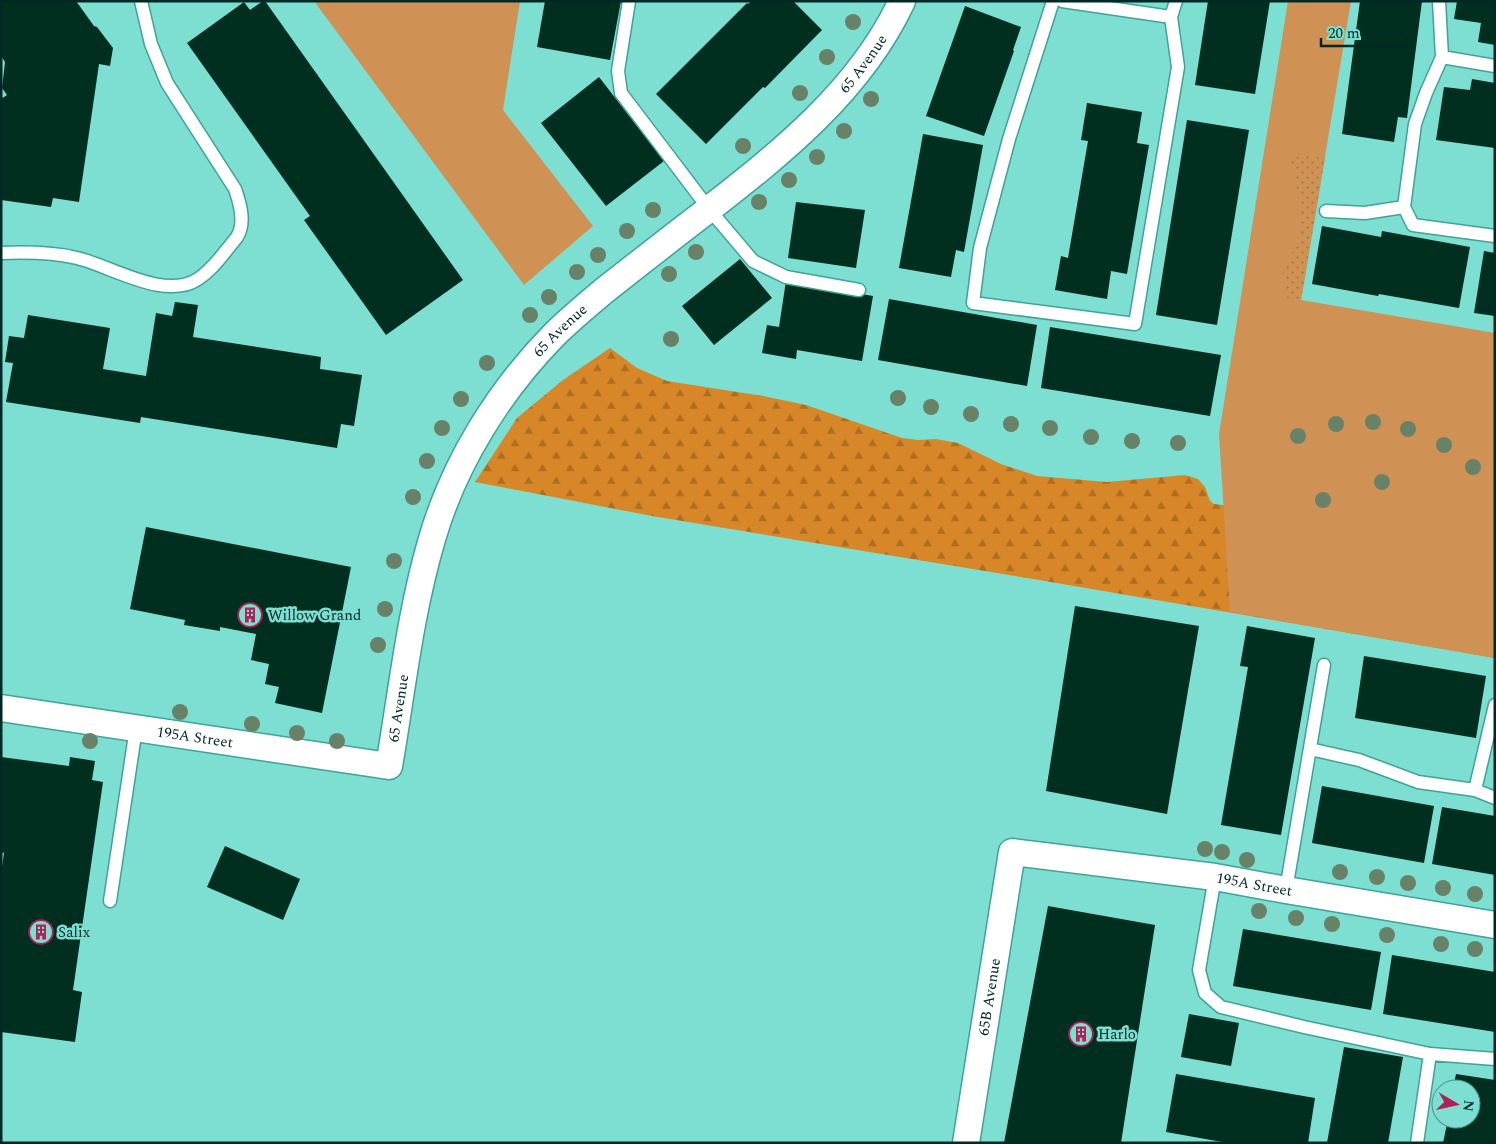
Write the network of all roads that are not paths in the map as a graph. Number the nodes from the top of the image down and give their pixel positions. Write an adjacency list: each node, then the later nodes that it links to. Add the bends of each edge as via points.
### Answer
1 (141, 1): 15 (lane, via 151,44 167,83 235,189 240,205 238,236 214,266 197,280 182,286 143,282 78,258 37,252)
2 (629, 1): 12 (lane, via 618,71 621,94)
3 (902, 1): 12 (street, 65 Avenue, via 882,37 837,97 772,160)
4 (1053, 1): 8 (lane, via 1008,139 980,248 973,303 1135,324 1178,67)
5 (1062, 1): 8 (lane)
6 (1176, 1): 8 (lane)
7 (1439, 1): 9 (lane)
8 (1171, 17)
9 (1442, 57): 10 (lane); 11 (lane, via 1415,124)
10 (1495, 66)
11 (1404, 206): 13 (lane, via 1365,213); 14 (lane, via 1413,224)
12 (709, 209): 16 (lane, via 753,261 786,278); 22 (street, 65 Avenue, via 605,290 555,335 510,387 475,440 441,513 426,562)
13 (1326, 211)
14 (1495, 236)
15 (1, 253)
16 (859, 290)
17 (1324, 665): 21 (lane)
18 (1495, 705): 23 (lane)
19 (1, 708): 20 (street, 195A Street)
20 (136, 728): 22 (street, 195A Street); 28 (lane)
21 (1310, 749): 23 (lane, via 1359,760 1418,782); 27 (lane)
22 (389, 766)
23 (1475, 790): 24 (lane)
24 (1495, 798)
25 (1012, 852): 26 (street, 195A Street); 32 (street, 65B Avenue)
26 (1215, 877): 27 (street, 195A Street); 30 (lane, via 1199,970 1205,993 1221,1007)
27 (1286, 890): 29 (street, 195A Street)
28 (110, 900)
29 (1495, 925)
30 (1430, 1054): 31 (lane); 33 (lane)
31 (1495, 1059)
32 (966, 1143)
33 (1417, 1143)

